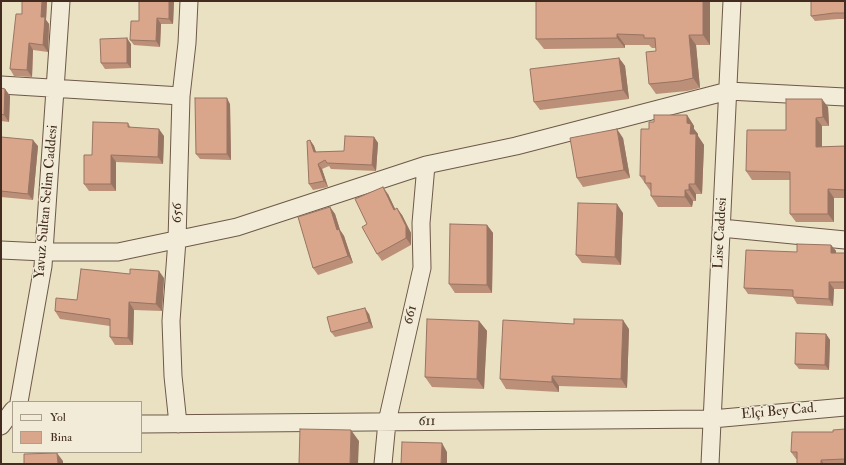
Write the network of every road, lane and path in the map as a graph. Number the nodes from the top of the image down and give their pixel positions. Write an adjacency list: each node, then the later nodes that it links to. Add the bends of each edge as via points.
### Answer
1 (61, 1): 5 (street, Yavuz Sultan Selim Caddesi)
2 (189, 1): 7 (street, 656)
3 (732, 1): 6 (street, Lise Caddesi)
4 (1, 85): 5 (street)
5 (55, 87): 7 (street); 14 (street, Yavuz Sultan Selim Caddesi)
6 (728, 91): 8 (street); 9 (street, via 516,146); 10 (street, Lise Caddesi)
7 (181, 96): 11 (street, 656)
8 (845, 97)
9 (426, 165): 11 (street, via 238,227); 18 (street, 661, via 421,224 422,268)
10 (721, 228): 12 (street); 17 (street, Lise Caddesi)
11 (177, 240): 14 (street, via 118,252); 20 (street, 656, via 171,322)
12 (845, 240)
13 (1, 250): 14 (street)
14 (44, 252): 15 (street, Yavuz Sultan Selim Caddesi)
15 (19, 401)
16 (845, 407): 17 (street, Elçi Bey Cad.)
17 (712, 419): 18 (street, 611); 22 (street, Lise Caddesi)
18 (387, 422): 20 (street, 611); 21 (street, 661)
19 (142, 424): 20 (street, 611)
20 (178, 424)
21 (383, 464)
22 (710, 464)

